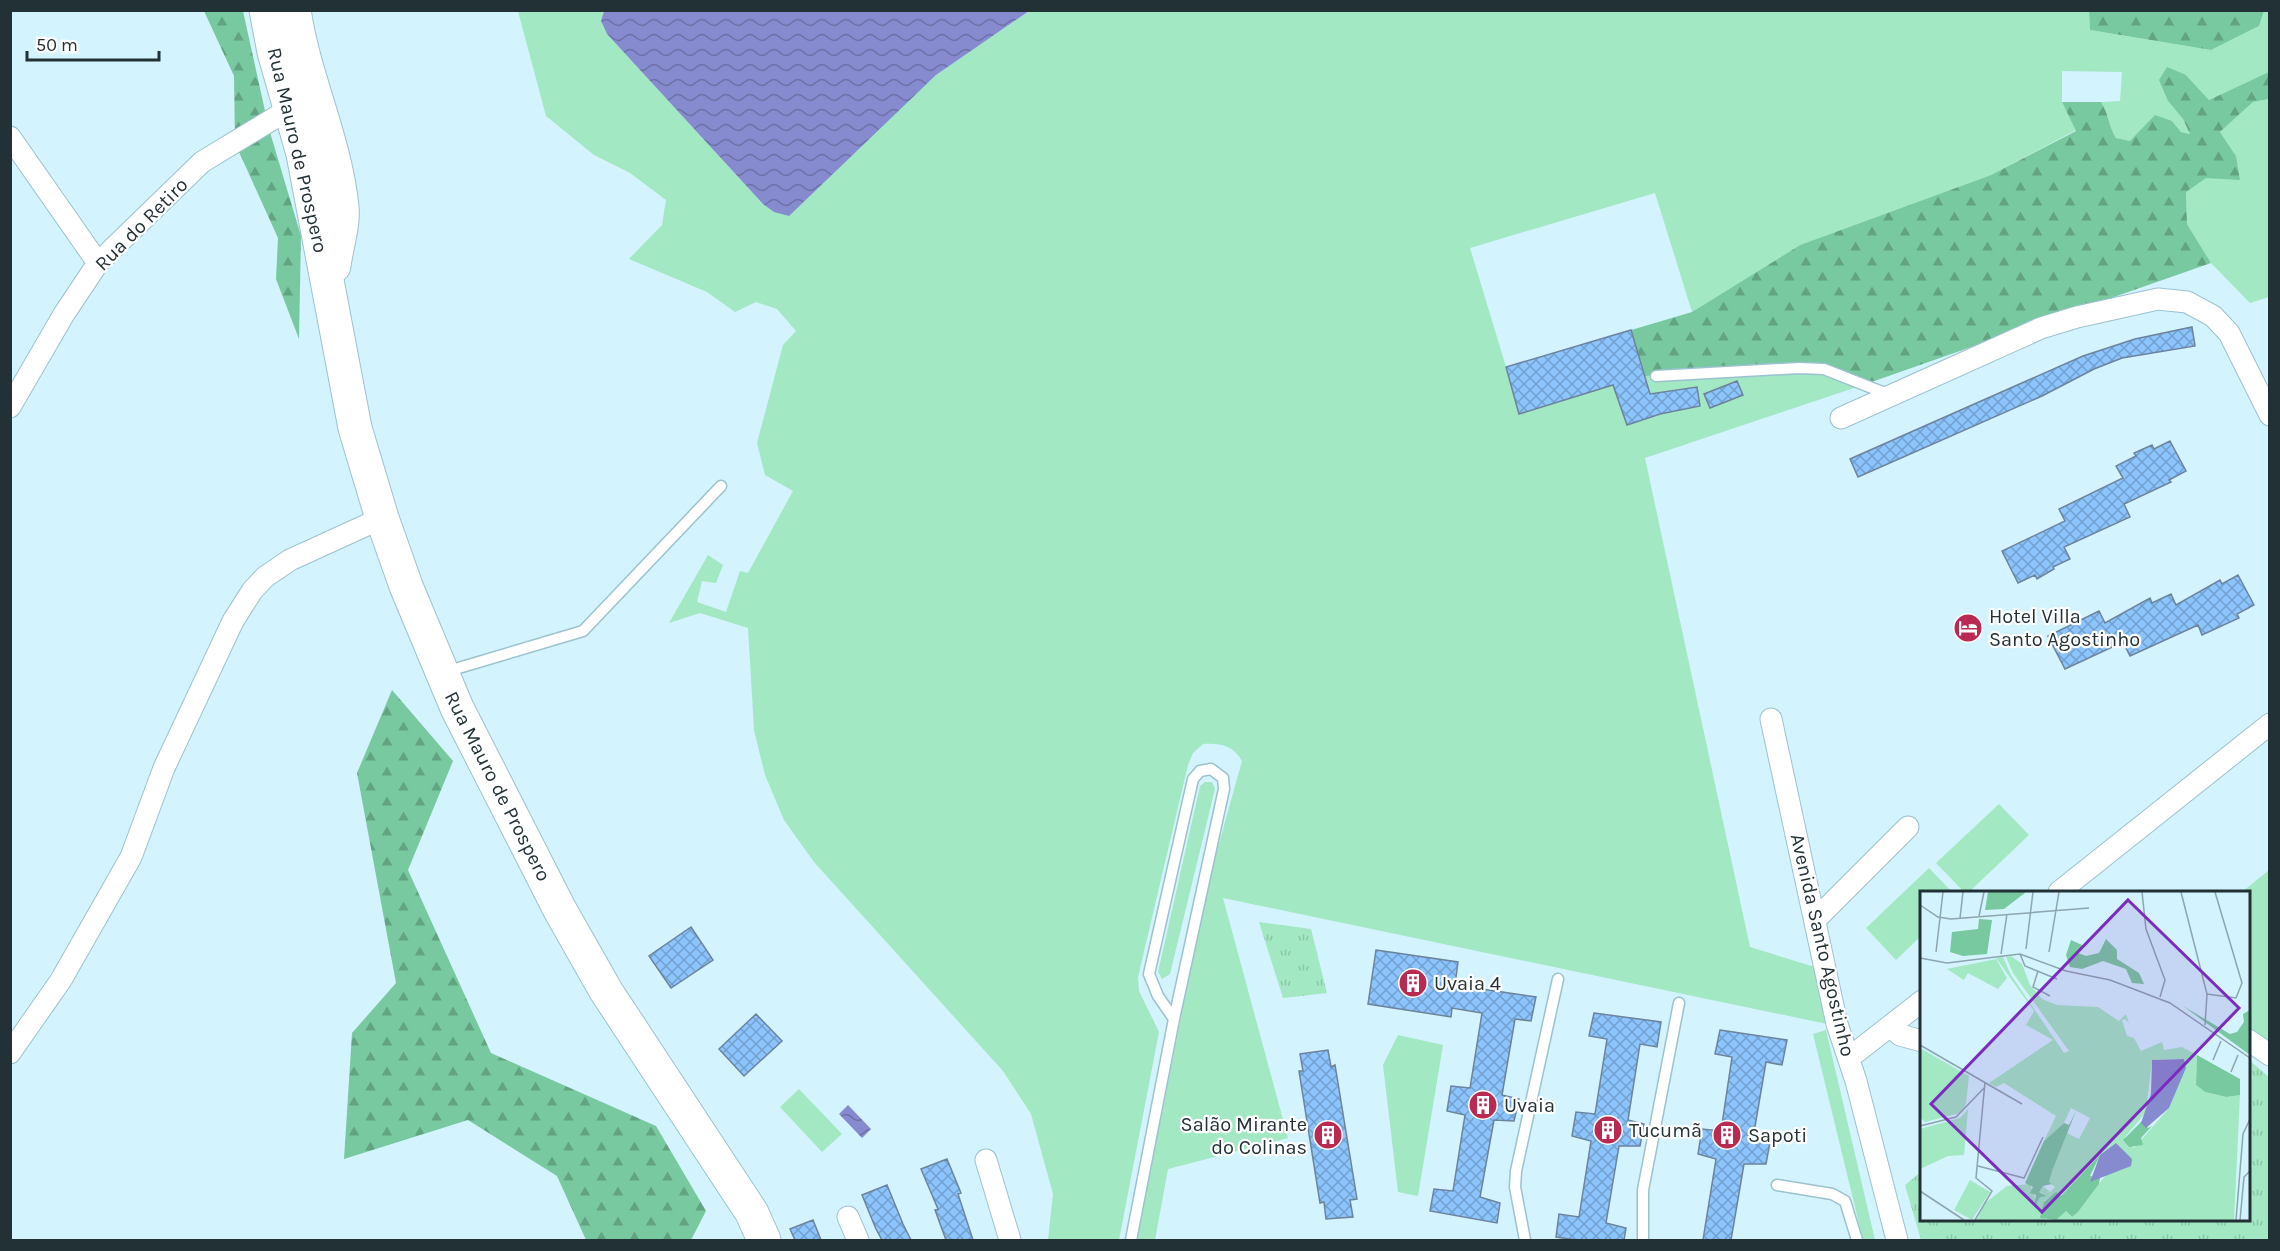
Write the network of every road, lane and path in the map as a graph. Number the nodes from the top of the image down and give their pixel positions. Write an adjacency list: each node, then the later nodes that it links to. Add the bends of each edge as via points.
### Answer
1 (266, 10): 3 (main road, Rua Mauro de Prospero)
2 (294, 10): 6 (main road, Rua Mauro de Prospero, via 343,209)
3 (291, 108): 5 (street, Rua do Retiro, via 202,162); 6 (main road, Rua Mauro de Prospero)
4 (10, 138): 5 (street)
5 (98, 263): 9 (street, Rua do Retiro)
6 (330, 289): 13 (main road, Rua Mauro de Prospero, via 355,428)
7 (1656, 376): 8 (lane, via 1824,369)
8 (1890, 396): 10 (street, via 2041,328 2158,299 2187,302 2213,316 2229,333); 11 (street)
9 (10, 408)
10 (2270, 415)
11 (1841, 418)
12 (721, 486): 14 (lane, via 583,631)
13 (382, 518): 14 (main road, Rua Mauro de Prospero); 27 (street, via 290,560 252,591 233,621 164,768 131,857 61,980)
14 (442, 673): 33 (main road, Rua Mauro de Prospero, via 549,889 606,991 752,1213)
15 (1771, 719): 19 (street, Avenida Santo Agostinho)
16 (2270, 724): 18 (street)
17 (1908, 827): 19 (street)
18 (2060, 891)
19 (1816, 919): 29 (street, Avenida Santo Agostinho, via 1837,1024)
20 (1558, 979): 37 (lane, via 1515,1171)
21 (1679, 1003): 38 (lane, via 1643,1190)
22 (1920, 1003): 24 (street)
23 (1174, 1019): 23 (lane, via 1224,789 1223,778 1211,769 1200,771 1193,779 1149,974); 36 (lane)
24 (1890, 1026): 25 (street, via 1900,1035); 29 (street)
25 (1920, 1040)
26 (2250, 1041): 28 (street)
27 (10, 1053)
28 (2270, 1055)
29 (1849, 1058): 40 (street, Avenida Santo Agostinho)
30 (986, 1160): 35 (street)
31 (1777, 1185): 39 (lane, via 1832,1194 1845,1201)
32 (848, 1217): 34 (street)
33 (764, 1240)
34 (858, 1240)
35 (1010, 1240)
36 (1131, 1240)
37 (1525, 1240)
38 (1643, 1240)
39 (1857, 1240)
40 (1897, 1240)

